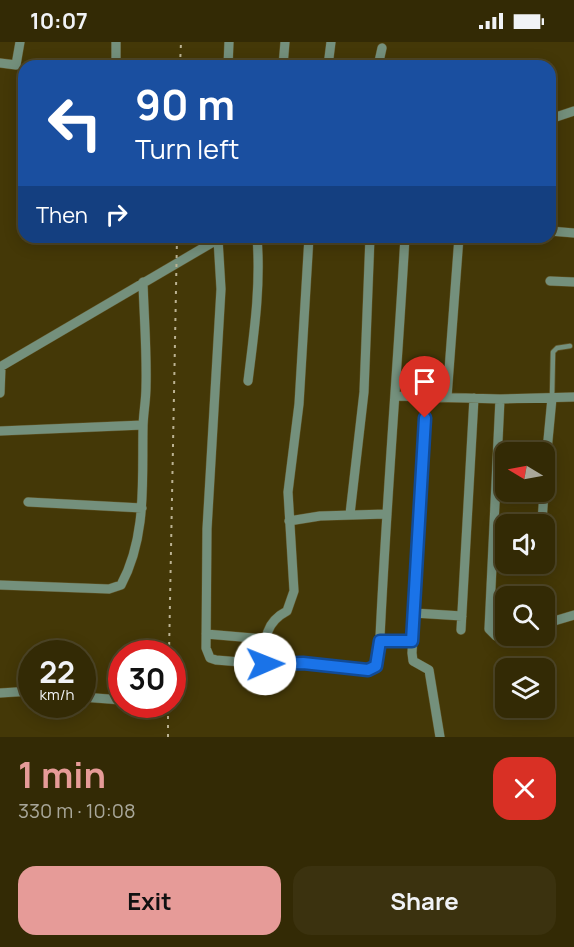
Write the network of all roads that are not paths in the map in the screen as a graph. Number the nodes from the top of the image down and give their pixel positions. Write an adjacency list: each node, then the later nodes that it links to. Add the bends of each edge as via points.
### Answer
1 (20, 42): 12 (street, via 16,65)
2 (116, 42): 7 (street)
3 (229, 42): 8 (street)
4 (285, 42): 9 (street)
5 (331, 42): 10 (street)
6 (382, 48): 11 (street)
7 (116, 60)
8 (228, 60)
9 (284, 60)
10 (329, 60)
11 (379, 60)
12 (0, 63)
13 (574, 111): 14 (street)
14 (556, 117)
15 (556, 232): 16 (street)
16 (574, 233)
17 (210, 243): 25 (street)
18 (219, 243): 54 (street, via 221,289 207,529)
19 (257, 243): 29 (street, via 256,315)
20 (309, 243): 47 (street, via 299,404 288,492)
21 (370, 243): 45 (street, via 364,392)
22 (405, 243): 31 (street)
23 (459, 243): 33 (street)
24 (550, 280): 26 (street)
25 (143, 282): 28 (street); 38 (street, via 147,389)
26 (574, 282)
27 (570, 346): 36 (lane, via 553,352)
28 (1, 367): 30 (street)
29 (248, 381)
30 (0, 393)
31 (396, 396): 32 (street); 46 (street)
32 (426, 396): 33 (street); 49 (street)
33 (447, 397): 35 (street)
34 (574, 397): 36 (street)
35 (474, 398): 37 (street); 51 (street)
36 (552, 398): 37 (street); 41 (street)
37 (500, 399): 40 (street)
38 (143, 425): 39 (street); 44 (street)
39 (0, 431)
40 (501, 442)
41 (547, 442)
42 (28, 502): 44 (street)
43 (498, 502): 55 (street, via 489,629)
44 (142, 508): 48 (street, via 140,529 121,585)
45 (350, 514): 46 (street); 47 (street)
46 (386, 514): 57 (street)
47 (289, 521): 56 (street, via 294,591 287,611 271,621)
48 (0, 585)
49 (414, 613): 51 (street); 58 (street)
50 (574, 615): 52 (street)
51 (462, 616): 53 (street)
52 (555, 621)
53 (461, 630)
54 (206, 634): 56 (street); 59 (street, via 210,658)
55 (495, 635)
56 (265, 639): 59 (street)
57 (380, 641): 58 (street); 59 (street, via 379,659 368,670 303,663)
58 (412, 641): 62 (street, via 414,661 429,670)
59 (265, 664)
60 (18, 692): 61 (street)
61 (0, 693)
62 (440, 737)

